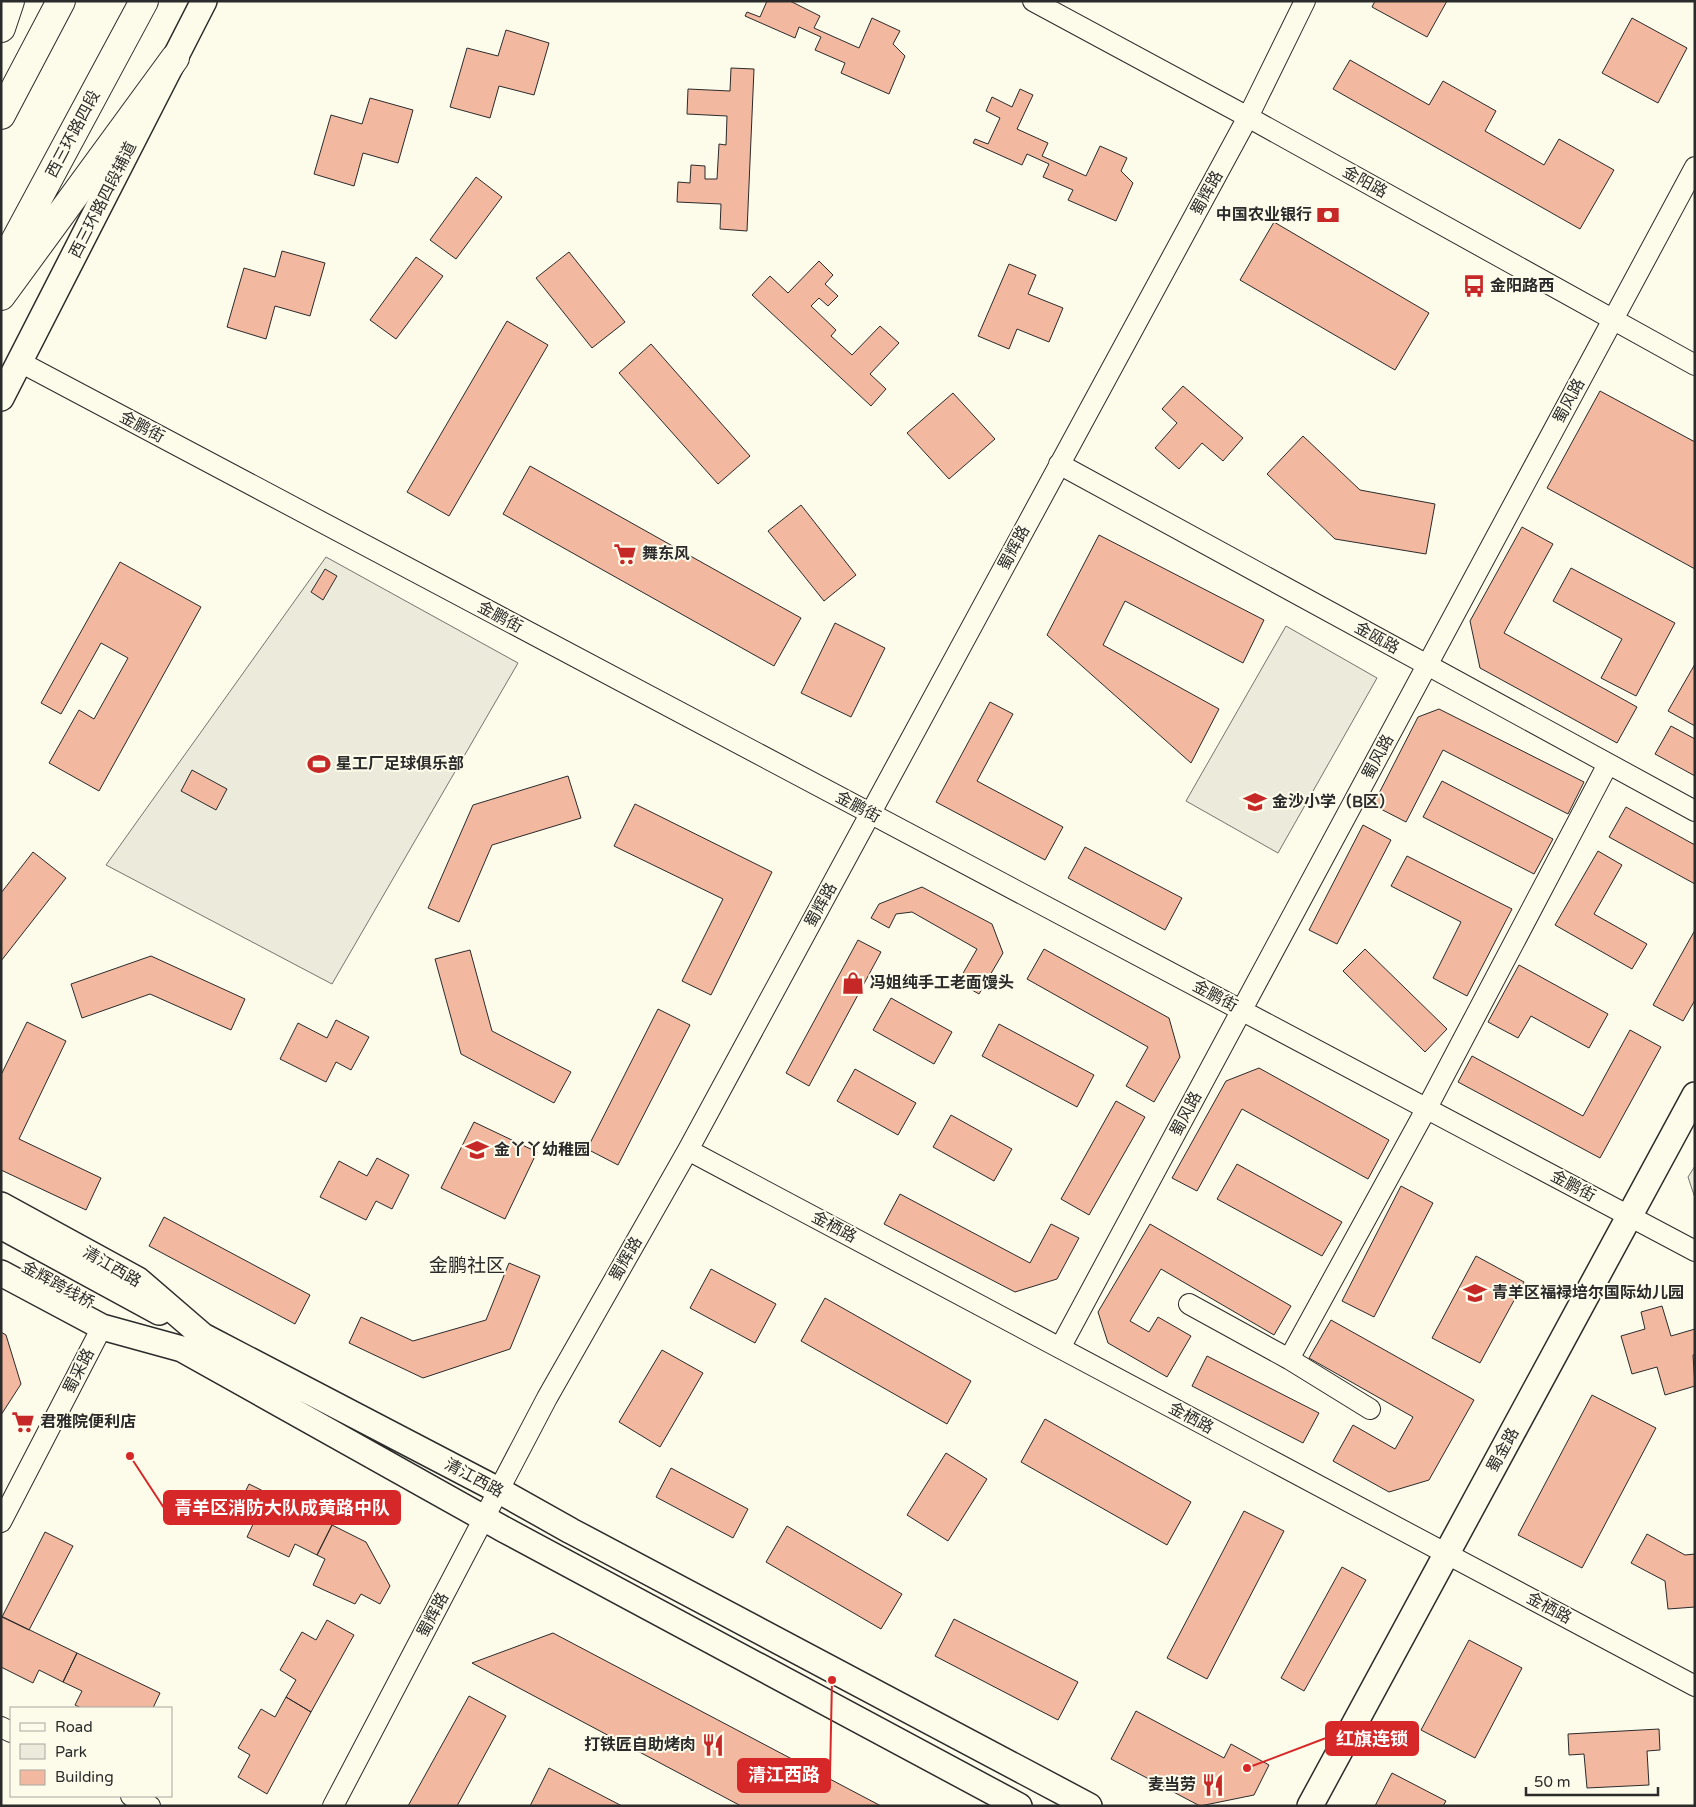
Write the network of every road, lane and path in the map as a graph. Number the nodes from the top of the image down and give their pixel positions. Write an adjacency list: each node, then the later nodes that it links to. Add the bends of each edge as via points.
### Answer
1 (10, 1): 7 (highway)
2 (61, 1): 9 (highway)
3 (144, 1): 12 (highway, 西三环路四段)
4 (204, 1): 8 (main road, 西三环路四段辅道)
5 (1033, 1): 10 (street, 金阳路)
6 (1305, 1): 10 (street, 蜀辉路)
7 (1, 28)
8 (175, 58): 13 (highway); 15 (main road, 西三环路四段辅道)
9 (1, 115)
10 (1248, 117): 14 (street, 金阳路); 18 (street, 蜀辉路)
11 (1695, 167): 14 (street, 蜀风路)
12 (1, 267)
13 (1, 296)
14 (1612, 320): 16 (street, 金阳路); 19 (street, 蜀风路)
15 (20, 362): 17 (main road, 西三环路四段辅道); 22 (street, 金鹏街)
16 (1695, 365)
17 (1, 398)
18 (1060, 464): 19 (street, 金瓯路); 22 (street, 蜀辉路)
19 (1427, 665): 20 (street, 金瓯路); 23 (street, 蜀风路)
20 (1608, 764): 21 (street, 金瓯路); 25 (street)
21 (1695, 811)
22 (871, 814): 23 (street, 金鹏街); 26 (street, 蜀辉路)
23 (1242, 1010): 25 (street, 金鹏街); 36 (street, 蜀风路)
24 (1695, 1095): 28 (main road, 蜀金路)
25 (1426, 1109): 28 (street, 金鹏街); 37 (street)
26 (688, 1150): 36 (street, 金栖路); 39 (street, 蜀辉路)
27 (1, 1205): 35 (main road, 清江西路, via 138,1280)
28 (1630, 1216): 30 (street, 金鹏街); 42 (main road, 蜀金路)
29 (1, 1226): 35 (main road, 金辉跨线桥)
30 (1695, 1251)
31 (1, 1254): 34 (main road, 金辉跨线桥)
32 (1, 1273): 34 (main road)
33 (1189, 1304): 37 (street)
34 (109, 1322): 40 (main road, 清江西路, via 182,1349); 41 (street, 蜀采路)
35 (203, 1336): 39 (main road, 清江西路)
36 (1060, 1348): 42 (street, 金栖路)
37 (1288, 1359): 38 (street)
38 (1370, 1409)
39 (498, 1490): 40 (street, 蜀辉路); 48 (main road, 清江西路, via 588,1541)
40 (484, 1517): 46 (street, 蜀辉路); 47 (main road, 清江西路)
41 (1, 1522)
42 (1447, 1553): 43 (street, 金栖路); 49 (main road, 蜀金路)
43 (1695, 1686)
44 (133, 1797): 45 (street)
45 (150, 1806)
46 (333, 1806)
47 (1019, 1806)
48 (1089, 1806)
49 (1310, 1806)

